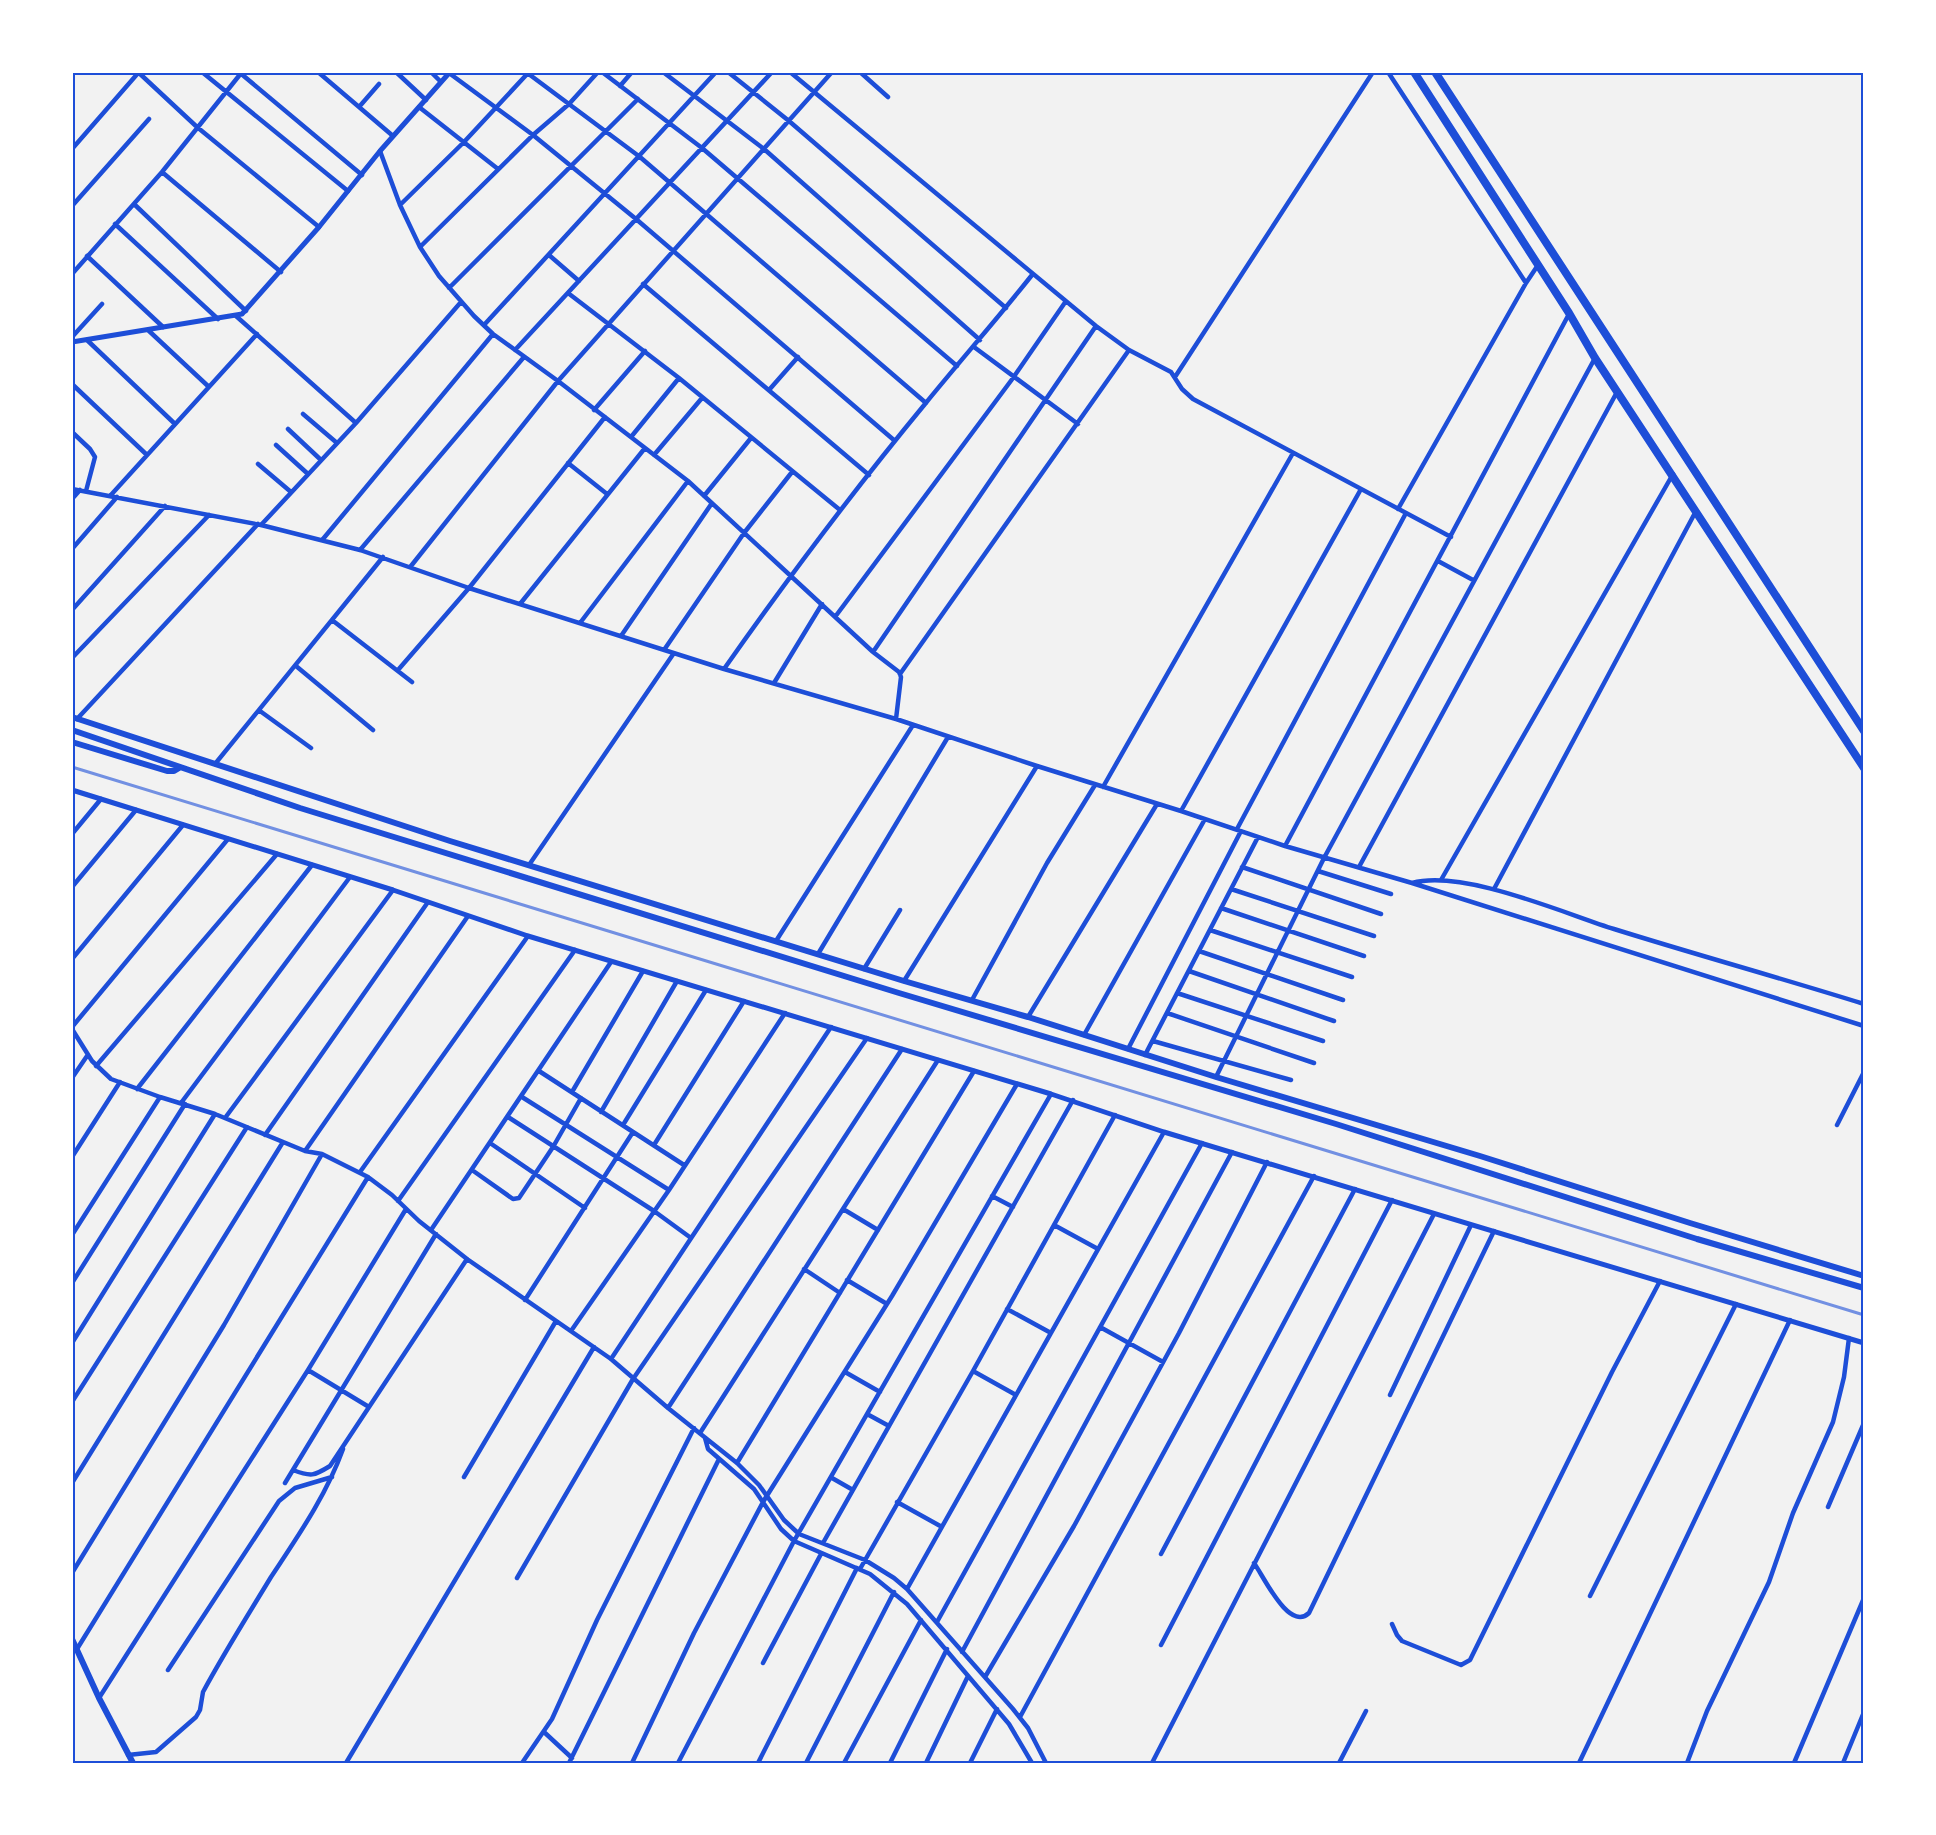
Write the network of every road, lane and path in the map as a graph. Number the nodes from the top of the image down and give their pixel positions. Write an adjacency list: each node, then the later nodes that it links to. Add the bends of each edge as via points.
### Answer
1 (139, 72): 40 (street); 46 (street)
2 (202, 72): 25 (street)
3 (318, 72): 33 (street)
4 (396, 72): 31 (street)
5 (431, 72): 22 (street)
6 (449, 72): 22 (street); 35 (street)
7 (528, 72): 32 (street); 35 (street)
8 (600, 72): 24 (street); 32 (street)
9 (632, 72): 24 (street)
10 (663, 72): 28 (street)
11 (716, 72): 28 (street)
12 (728, 72): 27 (street)
13 (772, 72): 27 (street)
14 (790, 72): 26 (street)
15 (832, 72): 26 (street)
16 (860, 72): 29 (street)
17 (1373, 72): 105 (street)
18 (1388, 72): 74 (street)
19 (1414, 72): 69 (highway)
20 (1435, 72): 193 (highway)
21 (241, 73): 25 (street); 53 (street)
22 (441, 82): 31 (street)
23 (379, 84): 33 (street)
24 (620, 86): 30 (street)
25 (226, 91): 40 (street); 56 (street)
26 (815, 91): 38 (street); 72 (street)
27 (753, 92): 37 (street); 38 (street)
28 (694, 96): 37 (street); 39 (street)
29 (888, 97)
30 (638, 99): 39 (street); 41 (street)
31 (426, 100): 34 (street)
32 (569, 104): 41 (street); 42 (street)
33 (359, 107): 43 (street)
34 (419, 107): 43 (street); 44 (street)
35 (496, 109): 42 (street); 44 (street)
36 (149, 119): 60 (street)
37 (727, 121): 45 (street); 47 (street)
38 (789, 121): 47 (street); 81 (street)
39 (670, 123): 45 (street); 49 (street)
40 (197, 127): 52 (street); 64 (street)
41 (605, 130): 49 (street); 50 (street)
42 (533, 135): 50 (street); 51 (street)
43 (393, 136): 48 (street)
44 (464, 142): 51 (street); 59 (street)
45 (702, 148): 54 (street); 55 (street)
46 (72, 149)
47 (764, 149): 54 (street); 95 (street)
48 (380, 151): 53 (street); 59 (street)
49 (640, 157): 55 (street); 57 (street)
50 (572, 166): 57 (street); 76 (street)
51 (498, 169): 65 (street)
52 (162, 172): 58 (street); 70 (street)
53 (362, 175): 56 (street)
54 (737, 179): 61 (street); 104 (street)
55 (670, 182): 61 (street); 62 (street)
56 (348, 191): 64 (street)
57 (605, 194): 62 (street); 67 (street)
58 (134, 204): 63 (street); 82 (street)
59 (400, 205): 65 (street)
60 (72, 206)
61 (706, 214): 66 (street); 115 (street)
62 (636, 219): 66 (street); 73 (street)
63 (115, 224): 68 (street); 85 (street)
64 (319, 227): 70 (street)
65 (420, 247): 76 (street)
66 (673, 250): 75 (street); 102 (street)
67 (549, 255): 73 (street); 86 (street)
68 (87, 256): 71 (street); 89 (street)
69 (1538, 265): 74 (street); 83 (highway)
70 (281, 272): 82 (street)
71 (72, 273)
72 (1032, 275): 78 (street); 81 (street)
73 (579, 281): 77 (street)
74 (1526, 283): 153 (street)
75 (643, 284): 87 (street); 111 (street)
76 (449, 288): 79 (street)
77 (568, 293): 87 (street); 98 (street)
78 (1066, 301): 88 (street); 107 (street)
79 (461, 302): 86 (street); 119 (street)
80 (102, 304): 93 (street)
81 (1005, 308): 95 (street)
82 (246, 311): 84 (street)
83 (1569, 314): 103 (highway); 160 (street)
84 (236, 316): 85 (street); 91 (street)
85 (218, 319): 89 (street)
86 (484, 325): 92 (street)
87 (607, 325): 100 (street); 108 (street)
88 (1096, 326): 99 (street); 114 (street)
89 (163, 327): 90 (street)
90 (148, 330): 94 (street); 110 (street)
91 (257, 334): 110 (street); 119 (street)
92 (493, 334): 98 (street); 161 (street)
93 (72, 337)
94 (87, 340): 96 (street); 120 (street)
95 (980, 340): 97 (street)
96 (72, 342)
97 (974, 347): 104 (street); 107 (street)
98 (515, 350): 101 (street)
99 (1129, 350): 105 (street); 121 (street)
100 (645, 351): 106 (street); 116 (street)
101 (524, 357): 108 (street); 163 (street)
102 (798, 357): 111 (street); 126 (street)
103 (1595, 358): 112 (highway); 168 (street)
104 (957, 366): 115 (street)
105 (1175, 377): 130 (street, via 1193,399)
106 (679, 378): 113 (street); 124 (street)
107 (1013, 378): 114 (street); 173 (street)
108 (558, 381): 116 (street); 166 (street)
109 (72, 384): 131 (street)
110 (209, 387): 120 (street)
111 (769, 390): 139 (street)
112 (1618, 392): 138 (highway); 222 (street)
113 (702, 398): 125 (street); 132 (street)
114 (1046, 401): 121 (street); 178 (street)
115 (926, 403): 126 (street)
116 (594, 410): 118 (street)
117 (303, 414): 127 (street)
118 (605, 417): 124 (street); 135 (street)
119 (356, 423): 127 (street)
120 (175, 424): 131 (street)
121 (1078, 424): 184 (street)
122 (288, 429): 133 (street)
123 (72, 432): 144 (street, via 95,457)
124 (631, 437): 129 (street)
125 (751, 438): 136 (street); 148 (street)
126 (895, 441): 139 (street)
127 (337, 443): 133 (street)
128 (276, 445): 137 (street)
129 (645, 448): 132 (street); 146 (street)
130 (1293, 453): 142 (street); 203 (street)
131 (147, 455): 147 (street)
132 (654, 455): 140 (street)
133 (321, 460): 137 (street)
134 (258, 464): 145 (street)
135 (568, 464): 146 (street); 169 (street)
136 (792, 472): 154 (street); 159 (street)
137 (308, 474): 145 (street)
138 (1673, 474): 155 (highway); 225 (street)
139 (869, 476): 154 (street)
140 (688, 482): 148 (street); 175 (street)
141 (72, 489): 143 (street)
142 (1361, 489): 153 (street); 209 (street)
143 (80, 490): 144 (street); 150 (street)
144 (86, 491): 147 (street)
145 (291, 492): 158 (street)
146 (607, 494): 170 (street)
147 (110, 495): 149 (street)
148 (704, 496): 151 (street)
149 (117, 497): 152 (street); 162 (street)
150 (72, 499)
151 (712, 503): 159 (street); 176 (street)
152 (165, 506): 157 (street); 172 (street)
153 (1398, 509): 156 (street)
154 (840, 510): 167 (street)
155 (1696, 511): 200 (highway); 230 (street)
156 (1406, 513): 160 (street); 212 (street)
157 (209, 515): 158 (street); 180 (street)
158 (260, 525): 161 (street); 188 (street)
159 (744, 533): 167 (street); 177 (street)
160 (1451, 537): 165 (street)
161 (322, 539): 163 (street)
162 (72, 549)
163 (360, 549): 164 (street)
164 (383, 557): 166 (street); 174 (street)
165 (1438, 561): 168 (street); 216 (street)
166 (411, 566): 169 (street)
167 (790, 575): 171 (street); 182 (street)
168 (1473, 580): 218 (street)
169 (469, 588): 170 (street); 183 (street)
170 (520, 604): 175 (street)
171 (822, 604): 173 (street); 186 (street)
172 (72, 610)
173 (836, 617): 178 (street)
174 (333, 620): 181 (street); 183 (street)
175 (580, 623): 176 (street)
176 (621, 636): 177 (street)
177 (664, 650): 179 (street)
178 (873, 652): 184 (street)
179 (674, 653): 182 (street); 220 (street)
180 (72, 657)
181 (296, 666): 187 (street); 192 (street)
182 (724, 669): 186 (street)
183 (398, 670): 185 (street)
184 (900, 674): 189 (street)
185 (412, 682)
186 (774, 683): 189 (street)
187 (260, 711): 196 (street); 197 (street)
188 (75, 718): 197 (main road)
189 (896, 719): 190 (street)
190 (914, 725): 194 (street); 245 (street)
191 (72, 730): 199 (main road)
192 (373, 730)
193 (1864, 731)
194 (948, 737): 198 (street); 249 (street)
195 (72, 742): 199 (main road, via 150,767 171,772)
196 (311, 748)
197 (215, 764): 201 (main road)
198 (1037, 766): 202 (street); 259 (street)
199 (179, 768): 205 (main road)
200 (1864, 768)
201 (255, 777): 205 (main road); 220 (main road)
202 (1095, 784): 203 (street); 263 (street)
203 (1103, 787): 207 (street)
204 (72, 790): 206 (street)
205 (250, 791): 234 (main road)
206 (101, 799): 208 (street); 213 (street)
207 (1157, 804): 209 (street); 269 (street)
208 (136, 810): 211 (street); 228 (street)
209 (1181, 810): 210 (street)
210 (1205, 819): 212 (street); 275 (street)
211 (183, 825): 215 (street); 251 (street)
212 (1239, 830): 214 (street); 282 (street)
213 (72, 834)
214 (1258, 837): 216 (street); 221 (street)
215 (228, 838): 217 (street); 274 (street)
216 (1285, 846): 218 (street)
217 (277, 854): 219 (street); 289 (street)
218 (1324, 858): 222 (street); 223 (street)
219 (312, 865): 224 (street); 298 (street)
220 (529, 865): 227 (main road)
221 (1242, 867): 229 (street); 232 (street)
222 (1359, 867): 226 (street)
223 (1318, 871): 232 (street); 233 (street)
224 (350, 877): 231 (street); 305 (street)
225 (1441, 880): 226 (street); 230 (street)
226 (1412, 883): 272 (street)
227 (596, 886): 234 (main road); 245 (main road)
228 (72, 887)
229 (1231, 889): 236 (street); 238 (street)
230 (1494, 889): 266 (street)
231 (393, 890): 235 (street); 310 (street)
232 (1308, 890): 238 (street); 239 (street)
233 (1390, 894)
234 (593, 897): 285 (main road)
235 (428, 902): 240 (street); 317 (street)
236 (1221, 908): 241 (street); 242 (street)
237 (900, 910): 253 (street)
238 (1298, 911): 242 (street); 244 (street)
239 (1382, 914)
240 (468, 916): 243 (street); 323 (street)
241 (1210, 930): 247 (street); 248 (street)
242 (1287, 931): 248 (street); 250 (street)
243 (528, 936): 246 (street); 331 (street)
244 (1374, 936)
245 (776, 941): 249 (main road)
246 (575, 951): 252 (street); 340 (street)
247 (1199, 951): 255 (street); 256 (street)
248 (1277, 953): 256 (street); 257 (street)
249 (818, 954): 253 (main road)
250 (1364, 956)
251 (72, 960)
252 (611, 962): 254 (street); 290 (street)
253 (864, 969): 259 (main road)
254 (643, 971): 258 (street); 299 (street)
255 (1189, 971): 261 (street); 262 (street)
256 (1266, 975): 262 (street); 264 (street)
257 (1352, 977)
258 (677, 981): 260 (street); 306 (street)
259 (904, 981): 263 (main road)
260 (706, 990): 265 (street); 312 (street)
261 (1177, 993): 268 (street); 270 (street)
262 (1256, 996): 270 (street); 271 (street)
263 (972, 1000): 269 (main road)
264 (1344, 1000)
265 (744, 1001): 267 (street); 321 (street)
266 (1864, 1004)
267 (784, 1013): 273 (street); 329 (street)
268 (1167, 1014): 277 (street); 278 (street)
269 (1028, 1017): 275 (main road)
270 (1245, 1017): 277 (street); 279 (street)
271 (1334, 1021)
272 (1864, 1026)
273 (831, 1027): 276 (street); 354 (street)
274 (72, 1028): 284 (street)
275 (1084, 1035): 280 (main road)
276 (867, 1038): 281 (street); 385 (street)
277 (1235, 1038): 287 (street); 288 (street)
278 (1153, 1041): 283 (street); 287 (street)
279 (1323, 1041)
280 (1119, 1046): 282 (main road); 285 (main road)
281 (902, 1049): 286 (street); 392 (street)
282 (1128, 1049): 283 (main road)
283 (1145, 1055): 293 (main road)
284 (87, 1056): 289 (street); 294 (street)
285 (1116, 1059): 357 (main road)
286 (938, 1060): 291 (street); 344 (street)
287 (1223, 1062): 293 (street); 295 (street)
288 (1314, 1063)
289 (96, 1066): 296 (street)
290 (539, 1071): 299 (street); 302 (street)
291 (974, 1071): 297 (street); 350 (street)
292 (1864, 1072): 313 (street)
293 (1216, 1077): 355 (main road)
294 (72, 1078)
295 (1291, 1080)
296 (120, 1082): 298 (street); 327 (street)
297 (1017, 1084): 300 (street); 367 (street)
298 (137, 1089): 301 (street)
299 (572, 1092): 303 (street)
300 (1051, 1094): 304 (street); 338 (street)
301 (160, 1097): 305 (street); 353 (street)
302 (522, 1097): 309 (street); 311 (street)
303 (581, 1098): 306 (street); 311 (street)
304 (1073, 1100): 308 (street); 341 (street)
305 (183, 1104): 307 (street); 363 (street)
306 (601, 1112): 312 (street)
307 (215, 1114): 310 (street); 376 (street)
308 (1115, 1115): 316 (street); 347 (street)
309 (508, 1117): 319 (street); 322 (street)
310 (225, 1118): 314 (street)
311 (567, 1124): 322 (street); 326 (street)
312 (623, 1125): 315 (street)
313 (1837, 1125)
314 (247, 1127): 317 (street); 390 (street)
315 (633, 1132): 321 (street); 326 (street)
316 (1164, 1132): 320 (street); 356 (street)
317 (265, 1135): 318 (street)
318 (283, 1142): 323 (street); 406 (street)
319 (490, 1143): 330 (street); 332 (street)
320 (1202, 1143): 324 (street); 372 (street)
321 (654, 1145): 329 (street)
322 (553, 1147): 332 (street); 335 (street)
323 (305, 1151): 325 (street)
324 (1232, 1152): 328 (street); 377 (street)
325 (322, 1154): 331 (street); 422 (street, via 224,1325)
326 (618, 1156): 335 (street); 337 (street)
327 (72, 1157)
328 (1267, 1162): 333 (street); 381 (street)
329 (684, 1165): 337 (street)
330 (472, 1170): 332 (street, via 516,1199); 349 (street)
331 (360, 1172): 334 (street)
332 (536, 1174): 342 (street)
333 (1314, 1176): 336 (street); 444 (street)
334 (369, 1177): 340 (street); 433 (street)
335 (604, 1179): 342 (street); 345 (street)
336 (1355, 1189): 339 (street); 418 (street)
337 (669, 1190): 345 (street)
338 (992, 1196): 341 (street); 387 (street)
339 (1392, 1200): 346 (street); 432 (street)
340 (398, 1201): 343 (street)
341 (1013, 1207): 395 (street)
342 (585, 1208): 366 (street)
343 (406, 1209): 349 (street); 382 (street)
344 (843, 1209): 350 (street); 359 (street)
345 (654, 1211): 354 (street); 373 (street)
346 (1434, 1214): 348 (street); 420 (street)
347 (1054, 1225): 356 (street); 369 (street)
348 (1471, 1225): 351 (street); 389 (street)
349 (430, 1230): 352 (street)
350 (878, 1230): 361 (street)
351 (1494, 1231): 362 (street); 420 (street, via 1309,1613 1298,1618 1287,1612)
352 (436, 1234): 358 (street); 386 (street)
353 (72, 1235)
354 (691, 1238): 380 (street)
355 (1744, 1239): 357 (main road); 360 (main road)
356 (1098, 1249): 374 (street)
357 (1740, 1251): 364 (main road)
358 (467, 1259): 366 (street); 391 (street)
359 (804, 1269): 365 (street); 397 (street)
360 (1864, 1276)
361 (847, 1280): 365 (street); 367 (street)
362 (1660, 1281): 368 (street); 430 (street, via 1472,1657 1461,1665 1412,1646 1402,1641)
363 (72, 1283)
364 (1864, 1288)
365 (840, 1293): 401 (street)
366 (525, 1300): 371 (street)
367 (887, 1304): 384 (street)
368 (1736, 1304): 370 (street); 426 (street)
369 (1007, 1309): 374 (street); 383 (street)
370 (1790, 1320): 375 (street); 463 (street)
371 (556, 1321): 373 (street); 403 (street)
372 (1100, 1327): 377 (street); 429 (street)
373 (571, 1331): 379 (street)
374 (1051, 1333): 388 (street)
375 (1849, 1338): 378 (street); 464 (street, via 1845,1377 1833,1422 1769,1582 1707,1711)
376 (72, 1343)
377 (1130, 1343): 381 (street); 435 (street)
378 (1864, 1343)
379 (594, 1347): 380 (street); 449 (street)
380 (611, 1359): 385 (street)
381 (1163, 1362): 439 (street, via 1074,1526)
382 (308, 1370): 386 (street); 440 (street)
383 (973, 1371): 388 (street); 411 (street)
384 (845, 1372): 387 (street); 409 (street)
385 (633, 1379): 392 (street); 423 (street)
386 (342, 1390): 391 (street); 402 (street)
387 (880, 1392): 393 (street)
388 (1016, 1395): 413 (street)
389 (1390, 1395)
390 (72, 1402)
391 (369, 1407): 399 (street)
392 (668, 1408): 396 (street)
393 (867, 1414): 395 (street); 405 (street)
394 (1864, 1423): 412 (street)
395 (889, 1426): 408 (street)
396 (694, 1428): 397 (street); 445 (street)
397 (700, 1433): 398 (street)
398 (705, 1438): 400 (street, via 708,1449); 401 (street)
399 (343, 1449): 402 (street, via 318,1474 309,1476); 404 (street)
400 (719, 1459): 410 (street); 447 (street)
401 (737, 1463): 409 (street)
402 (293, 1470): 407 (street)
403 (464, 1476)
404 (332, 1477): 437 (street, via 296,1488 279,1501); 446 (street, via 209,1681 196,1718 156,1752)
405 (832, 1478): 408 (street); 414 (street)
406 (72, 1483)
407 (285, 1483)
408 (853, 1490): 416 (street)
409 (768, 1495): 410 (street); 414 (street, via 784,1520)
410 (764, 1502): 415 (street); 451 (street, via 694,1633)
411 (897, 1502): 413 (street); 419 (street)
412 (1828, 1507)
413 (942, 1527): 424 (street)
414 (799, 1533): 415 (street); 416 (street)
415 (794, 1541): 417 (street); 452 (street)
416 (823, 1543): 419 (street)
417 (821, 1554): 421 (street); 436 (street)
418 (1161, 1554)
419 (865, 1560): 421 (street); 424 (street)
420 (1254, 1563): 461 (street)
421 (858, 1568): 425 (street); 453 (street)
422 (72, 1573)
423 (517, 1578)
424 (907, 1589): 429 (street)
425 (894, 1592): 428 (street); 454 (street)
426 (1590, 1596)
427 (1864, 1598): 465 (street)
428 (921, 1620): 434 (street); 455 (street)
429 (937, 1622): 435 (street)
430 (1392, 1623)
431 (72, 1639): 433 (main road)
432 (1161, 1645)
433 (77, 1649): 440 (main road)
434 (947, 1649): 438 (street); 456 (street)
435 (962, 1652): 439 (street)
436 (763, 1663)
437 (168, 1670)
438 (968, 1676): 441 (street); 457 (street)
439 (985, 1677): 444 (street)
440 (99, 1698): 446 (main road)
441 (997, 1709): 458 (street); 459 (street)
442 (1366, 1711): 462 (street)
443 (1864, 1712): 466 (street)
444 (1020, 1717): 460 (street)
445 (544, 1732): 447 (street); 450 (street)
446 (128, 1755): 448 (main road)
447 (570, 1760)
448 (133, 1763)
449 (346, 1763)
450 (522, 1763)
451 (632, 1763)
452 (678, 1763)
453 (758, 1763)
454 (806, 1763)
455 (844, 1763)
456 (890, 1763)
457 (926, 1763)
458 (970, 1763)
459 (1032, 1763)
460 (1046, 1763)
461 (1152, 1763)
462 (1339, 1763)
463 (1579, 1763)
464 (1687, 1763)
465 (1794, 1763)
466 (1843, 1763)

